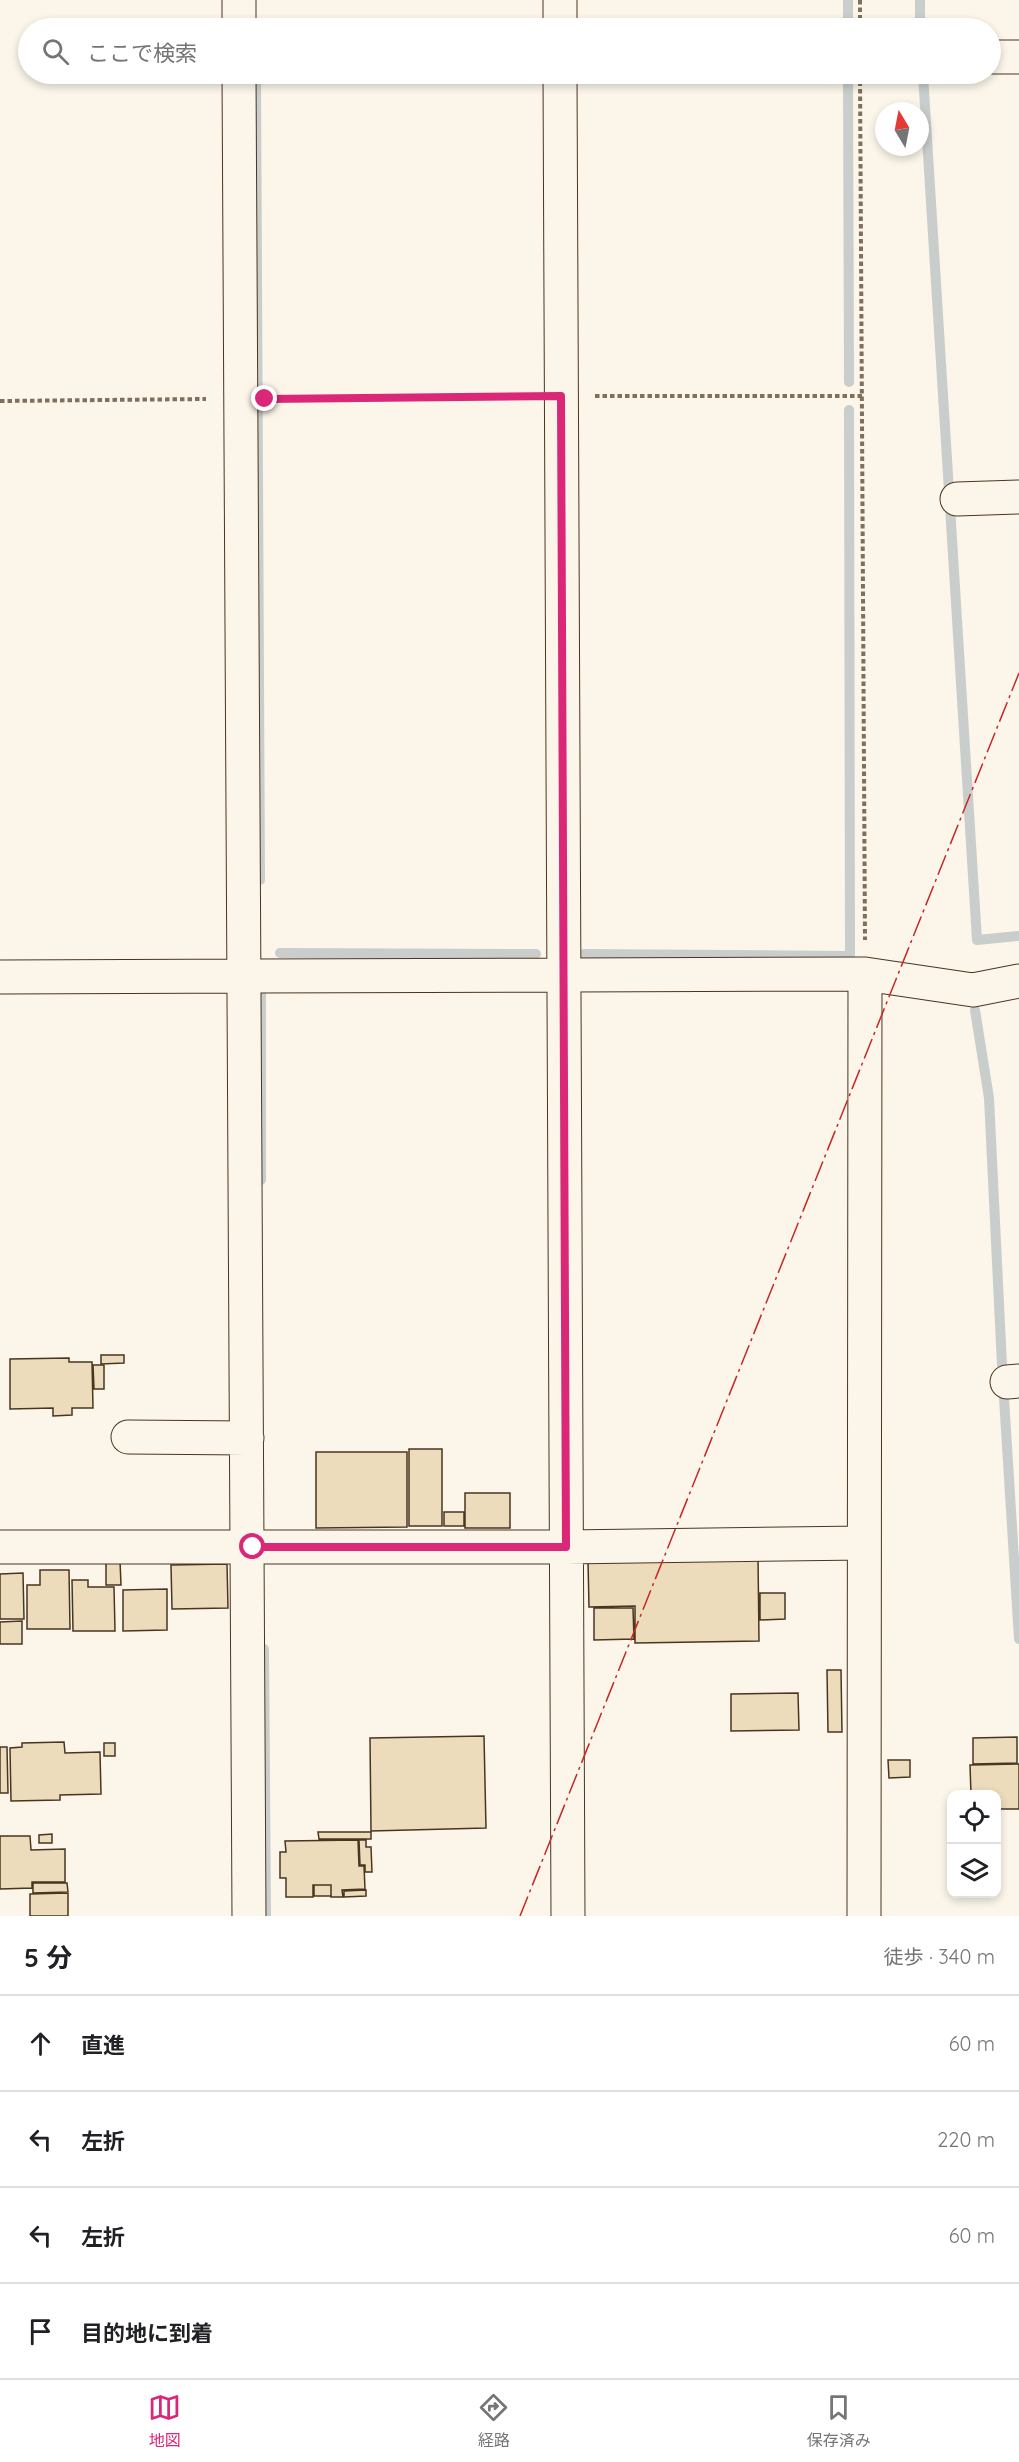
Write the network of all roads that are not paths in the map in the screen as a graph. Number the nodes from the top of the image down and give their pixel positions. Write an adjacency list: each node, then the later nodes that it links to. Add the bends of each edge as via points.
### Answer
1 (239, 0): 3 (street)
2 (560, 0): 4 (street)
3 (239, 18)
4 (560, 18)
5 (1001, 57): 6 (street)
6 (1019, 57)
7 (239, 84): 13 (street, via 253,399)
8 (560, 84): 12 (street)
9 (1019, 497): 10 (street)
10 (957, 499)
11 (865, 974): 12 (street); 15 (street, via 973,990); 18 (street)
12 (564, 975): 13 (street); 21 (street)
13 (254, 976): 14 (street); 17 (street)
14 (0, 977)
15 (1019, 981)
16 (128, 1437): 17 (street)
17 (247, 1438): 20 (street)
18 (864, 1543): 21 (street); 24 (street)
19 (0, 1547): 20 (street)
20 (258, 1547): 21 (street); 22 (street)
21 (566, 1547): 23 (street)
22 (249, 1916)
23 (568, 1916)
24 (864, 1916)

